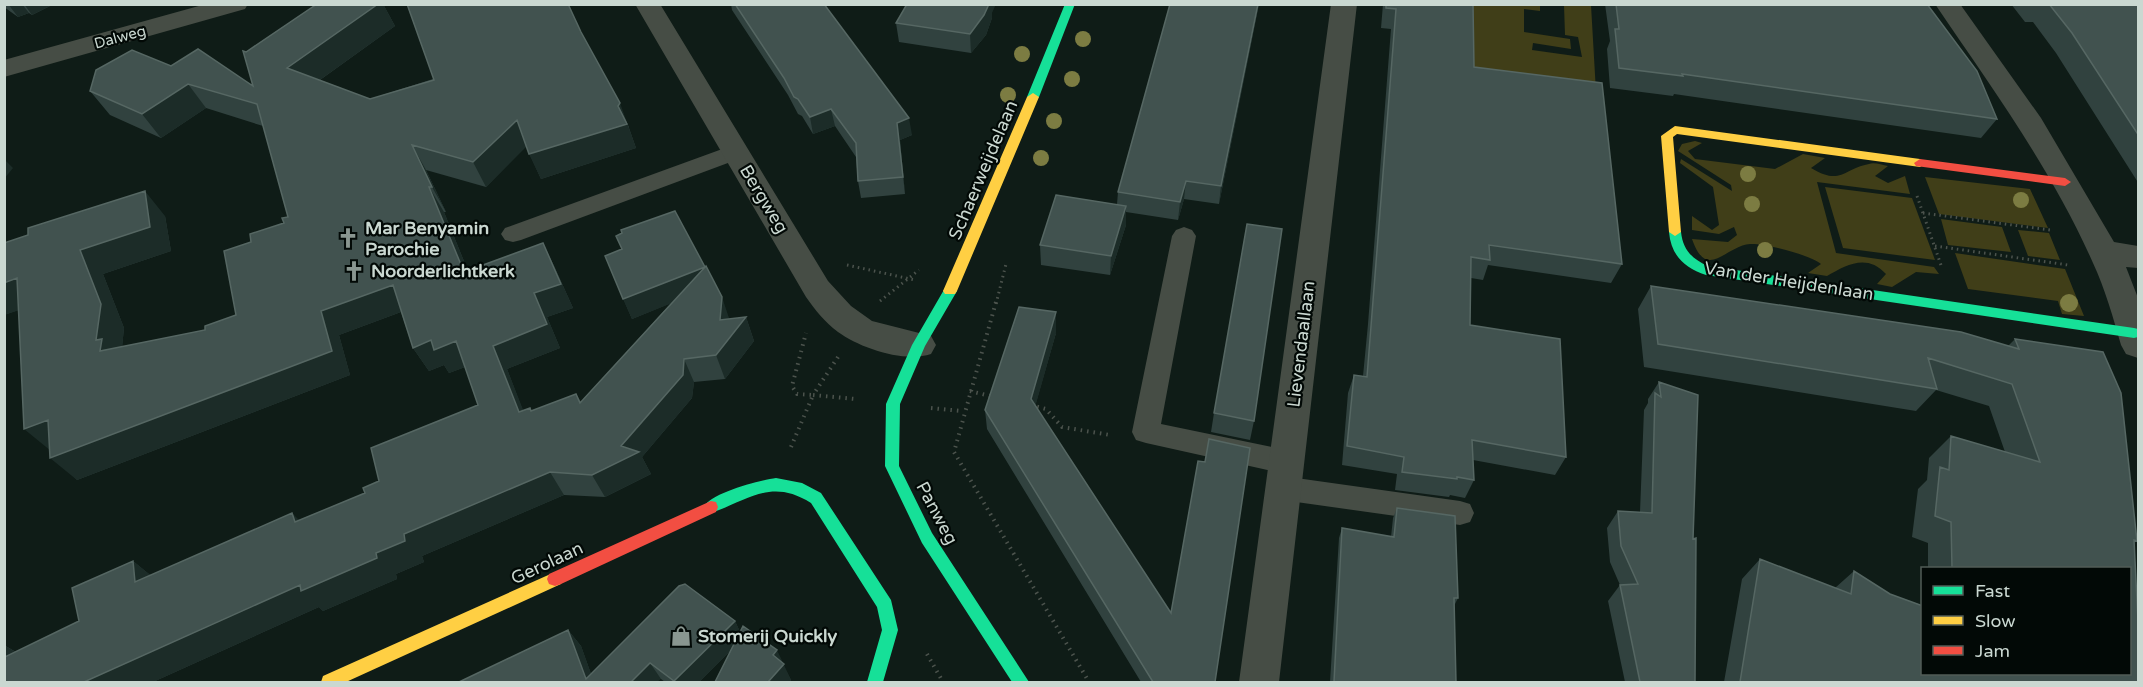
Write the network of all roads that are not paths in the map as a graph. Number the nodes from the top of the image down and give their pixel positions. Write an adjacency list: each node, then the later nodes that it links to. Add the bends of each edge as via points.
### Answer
1 (236, 4): 6 (street, Dalweg)
2 (647, 4): 7 (street, Bergweg)
3 (1070, 4): 14 (street, Schaerweijdelaan, via 952,288)
4 (1344, 4): 15 (street, Lievendaallaan)
5 (1947, 4): 8 (street, Van der Heijdenlaan, via 1990,63)
6 (4, 69)
7 (736, 152): 9 (lane); 14 (street, Bergweg, via 836,315 879,339)
8 (2065, 182): 11 (street, Van der Heijdenlaan); 13 (street, Van der Heijdenlaan, via 1675,130 1667,136 1676,247 1690,264 1706,270 1945,304)
9 (513, 234)
10 (1184, 236): 15 (lane, via 1146,432)
11 (2104, 252): 12 (street); 13 (street, Van der Heijdenlaan)
12 (2139, 257)
13 (2136, 339)
14 (919, 345): 19 (street, Panweg, via 893,404 892,466 927,538)
15 (1284, 475): 16 (lane); 20 (street, Lievendaallaan)
16 (1460, 513)
17 (329, 682): 18 (street, Gerolaan, via 749,490 782,482 803,487 816,498 885,605 890,630)
18 (875, 682)
19 (1021, 682)
20 (1259, 682)

